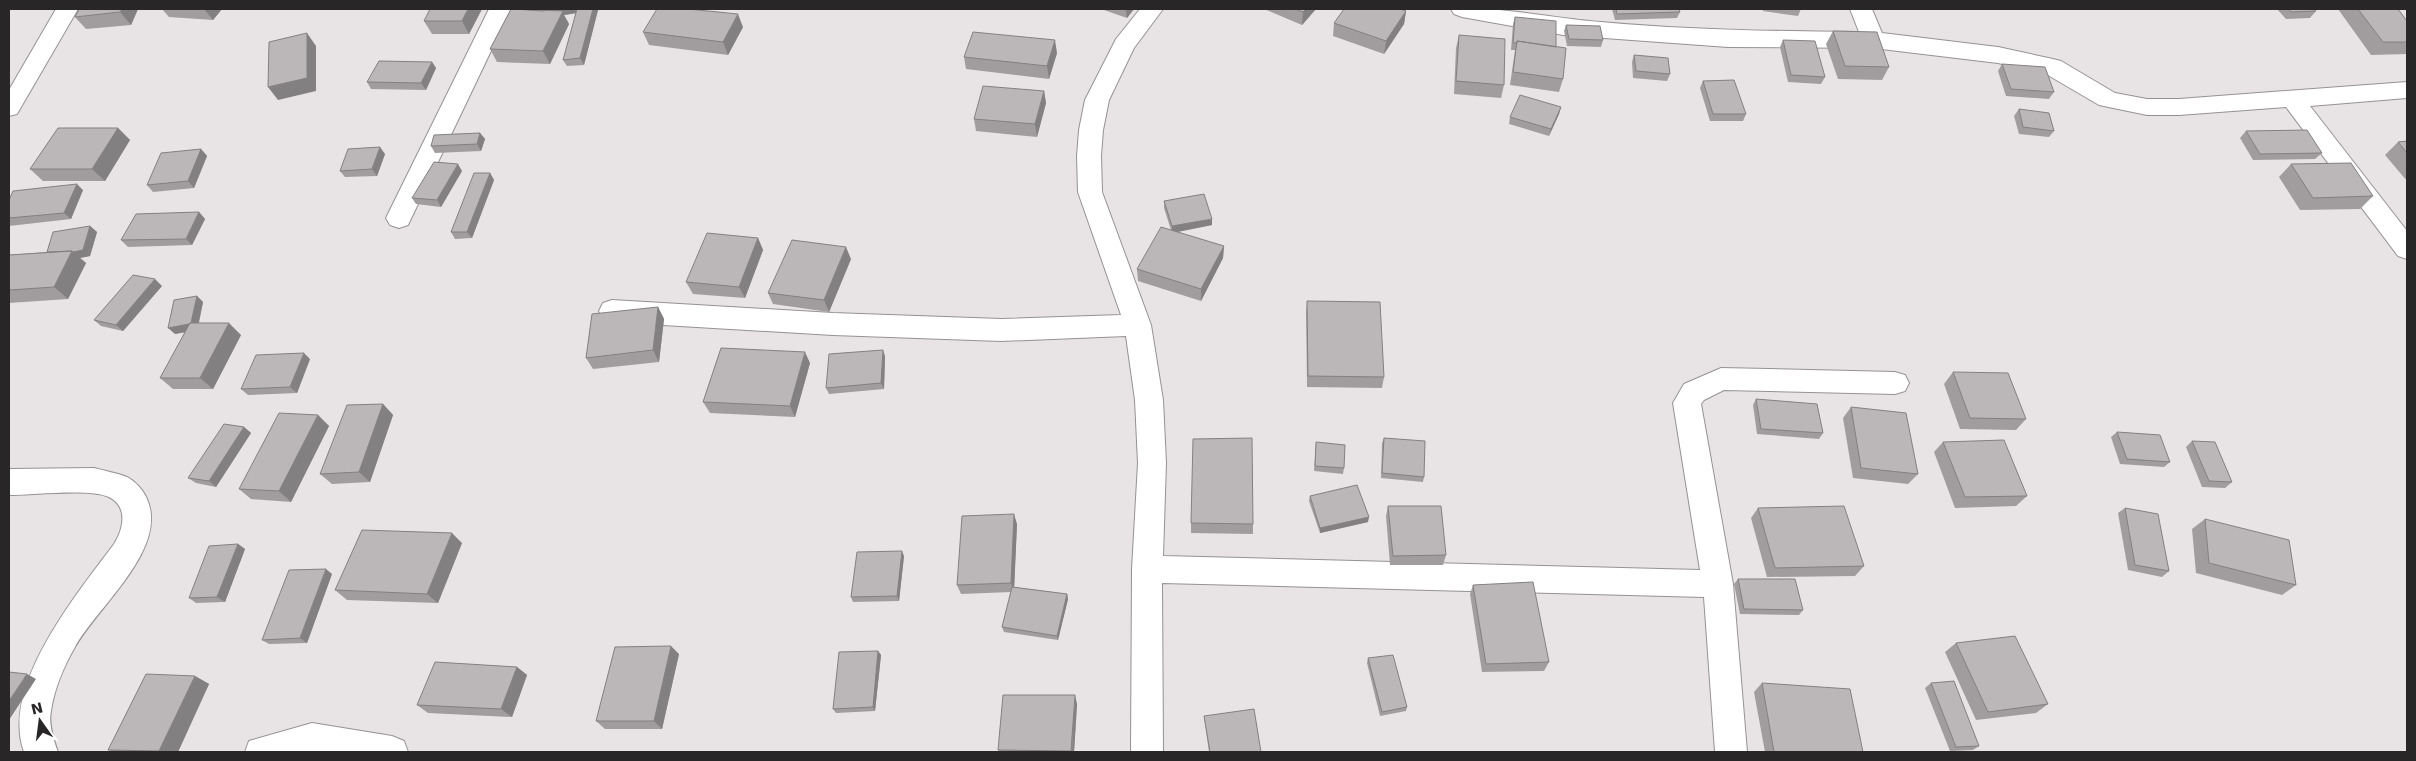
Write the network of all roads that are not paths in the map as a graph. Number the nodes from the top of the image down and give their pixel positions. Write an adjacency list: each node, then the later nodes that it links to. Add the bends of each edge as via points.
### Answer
1 (67, 9): 9 (street)
2 (500, 9): 10 (street)
3 (1152, 9): 13 (street, via 1124,45 1097,100 1089,156 1090,192)
4 (1462, 9): 6 (street, via 1563,27 1635,33 1728,39)
5 (1861, 9): 6 (street)
6 (1873, 40): 8 (street, via 2024,59 2053,67 2107,99 2130,104 2179,107)
7 (2407, 90): 8 (street)
8 (2292, 100): 11 (street)
9 (9, 108)
10 (398, 218)
11 (2407, 249)
12 (612, 311): 13 (street, via 992,330)
13 (1138, 325): 16 (street, via 1152,431)
14 (1895, 383): 17 (street, via 1721,379 1694,392 1688,403)
15 (9, 482): 18 (street, via 94,481 119,487 134,502 138,520 132,543 64,636 46,674 34,713)
16 (1147, 569): 17 (street); 21 (street)
17 (1718, 584): 22 (street)
18 (42, 752)
19 (261, 752): 20 (street, via 312,740)
20 (392, 752)
21 (1147, 752)
22 (1731, 752)

